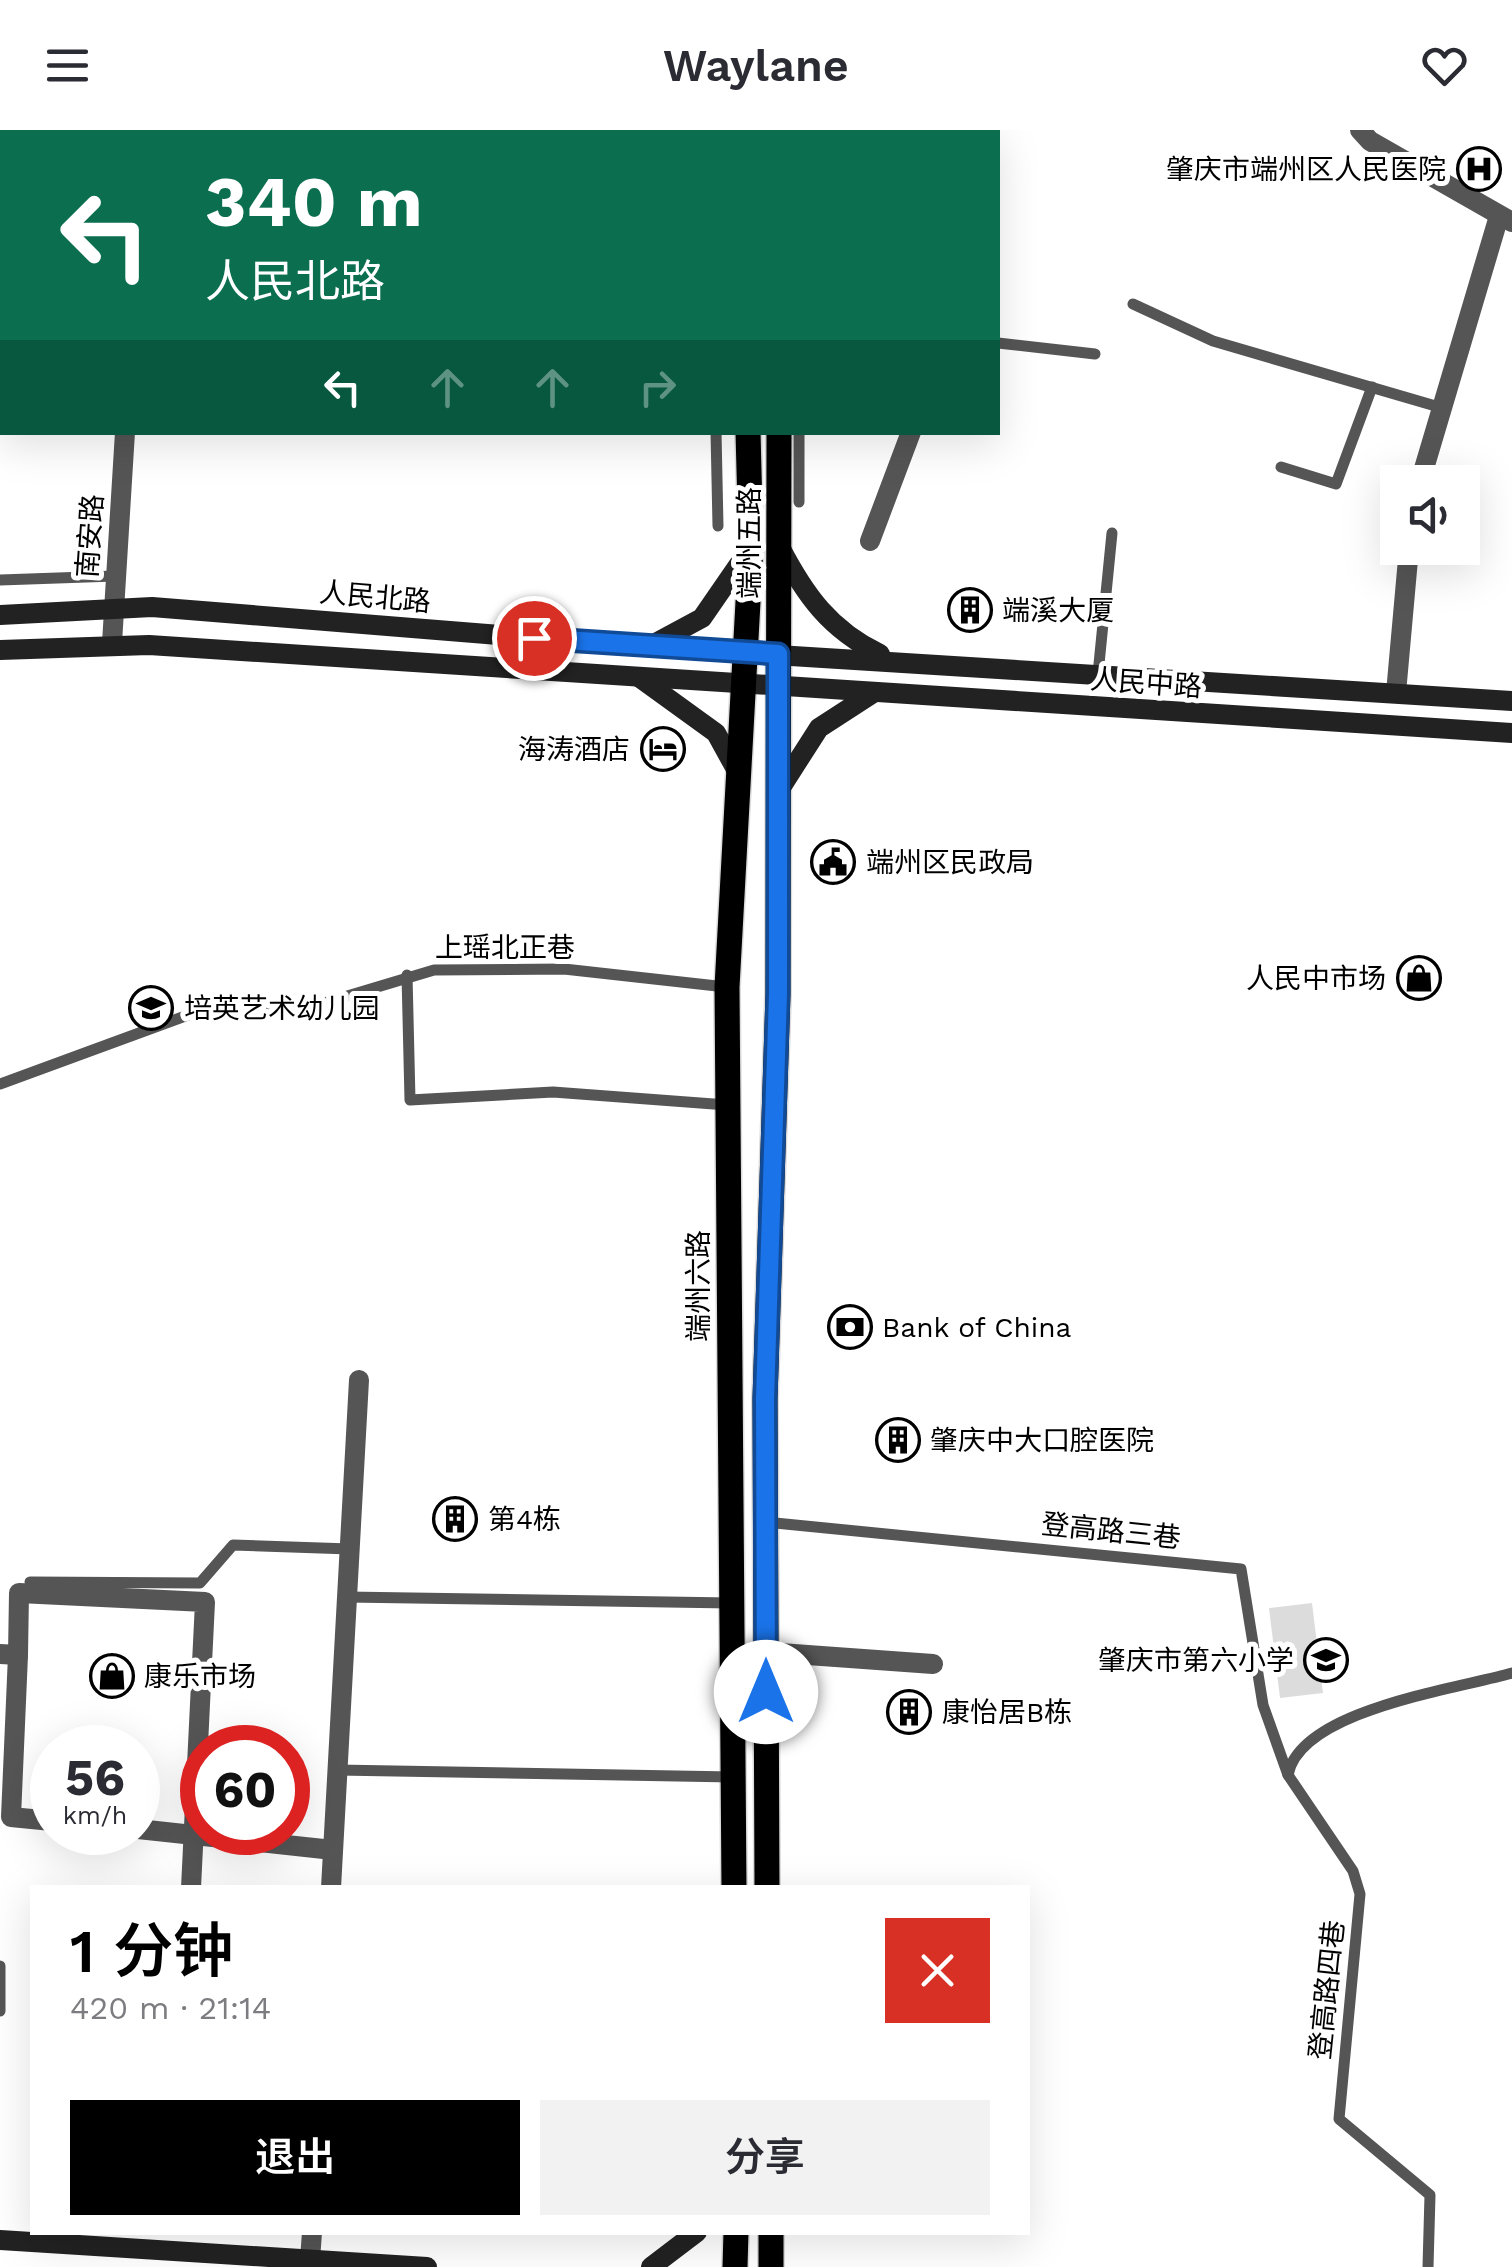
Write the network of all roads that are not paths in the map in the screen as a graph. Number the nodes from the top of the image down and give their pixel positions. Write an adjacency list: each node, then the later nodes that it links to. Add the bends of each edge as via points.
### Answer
1 (1360, 130): 2 (street)
2 (1506, 219): 7 (street)
3 (1133, 304): 6 (lane, via 1213,341)
4 (1000, 344): 5 (lane)
5 (1095, 354)
6 (1372, 388): 7 (lane); 15 (lane, via 1336,484)
7 (1440, 407): 14 (street)
8 (126, 435): 23 (street, 南安路)
9 (716, 435): 17 (lane)
10 (748, 435): 21 (main road, 端州五路)
11 (779, 435): 20 (main road, 端州五路)
12 (799, 435): 16 (lane)
13 (910, 435): 19 (street)
14 (1425, 465)
15 (1280, 466)
16 (799, 502)
17 (718, 526)
18 (1112, 533): 34 (lane)
19 (870, 541)
20 (780, 546): 32 (main road, 端州五路); 33 (main road, via 824,617)
21 (751, 547): 28 (main road, via 702,618); 31 (main road, 端州五路)
22 (1407, 565): 40 (street)
23 (115, 576): 24 (lane); 25 (street, 南安路)
24 (0, 580)
25 (113, 608): 26 (main road, 人民北路); 27 (street, 南安路); 28 (main road, 人民北路)
26 (0, 615)
27 (112, 643): 30 (main road); 35 (main road)
28 (648, 647): 29 (main road, 人民北路)
29 (670, 648): 31 (main road, 人民北路); 36 (main road)
30 (0, 650)
31 (744, 652): 32 (main road, 人民北路); 37 (main road, 端州五路)
32 (778, 654): 33 (main road, 人民中路); 38 (main road, 端州五路)
33 (890, 660): 34 (main road, 人民中路)
34 (1098, 674): 40 (main road, 人民中路)
35 (638, 676): 36 (main road); 43 (main road, via 716,734)
36 (668, 678): 37 (main road)
37 (742, 684): 38 (main road, 人民中路); 43 (main road, 端州六路)
38 (778, 686): 39 (main road, 人民中路); 44 (main road)
39 (873, 693): 42 (main road, 人民中路); 44 (main road, via 818,728)
40 (1396, 694): 41 (main road, 人民中路)
41 (1512, 701)
42 (1512, 733)
43 (737, 770): 46 (main road, 端州六路)
44 (777, 794): 50 (main road)
45 (406, 975): 46 (lane, 上瑶北正巷, via 564,969); 47 (lane, 上瑶北正巷, via 314,1006 230,1006 188,1015); 48 (lane, via 410,1100 553,1092)
46 (727, 987): 48 (main road, 端州六路)
47 (0, 1084)
48 (726, 1105): 54 (main road, 端州六路)
49 (359, 1380): 51 (street)
50 (764, 1522): 55 (main road); 61 (lane, 登高路三巷, via 1240,1569 1262,1705)
51 (350, 1549): 52 (lane, via 233,1545 200,1583); 53 (street)
52 (30, 1582)
53 (347, 1598): 54 (lane); 60 (street)
54 (731, 1603): 62 (main road, 端州六路)
55 (766, 1652): 57 (street); 70 (main road)
56 (9, 1655): 59 (street, via 19,1593 205,1602); 63 (street, via 11,1817)
57 (932, 1664)
58 (1512, 1673): 61 (lane, via 1347,1718 1312,1736 1291,1760)
59 (199, 1725)
60 (338, 1770): 62 (lane); 65 (street)
61 (1288, 1775): 83 (lane, 登高路四巷, via 1353,1872 1360,1894 1339,2118 1430,2195)
62 (733, 1777): 69 (main road, 端州六路)
63 (30, 1819)
64 (310, 1847): 65 (street)
65 (333, 1850): 68 (street)
66 (193, 1855): 67 (street)
67 (191, 1885)
68 (331, 1885)
69 (734, 1885)
70 (768, 1885)
71 (0, 1966): 72 (lane)
72 (0, 2011)
73 (312, 2235): 78 (street)
74 (693, 2235): 80 (main road)
75 (736, 2235): 81 (main road)
76 (771, 2235): 82 (main road)
77 (0, 2240): 78 (main road)
78 (310, 2260): 79 (main road)
79 (427, 2267)
80 (651, 2267)
81 (734, 2267)
82 (771, 2267)
83 (1428, 2267)

